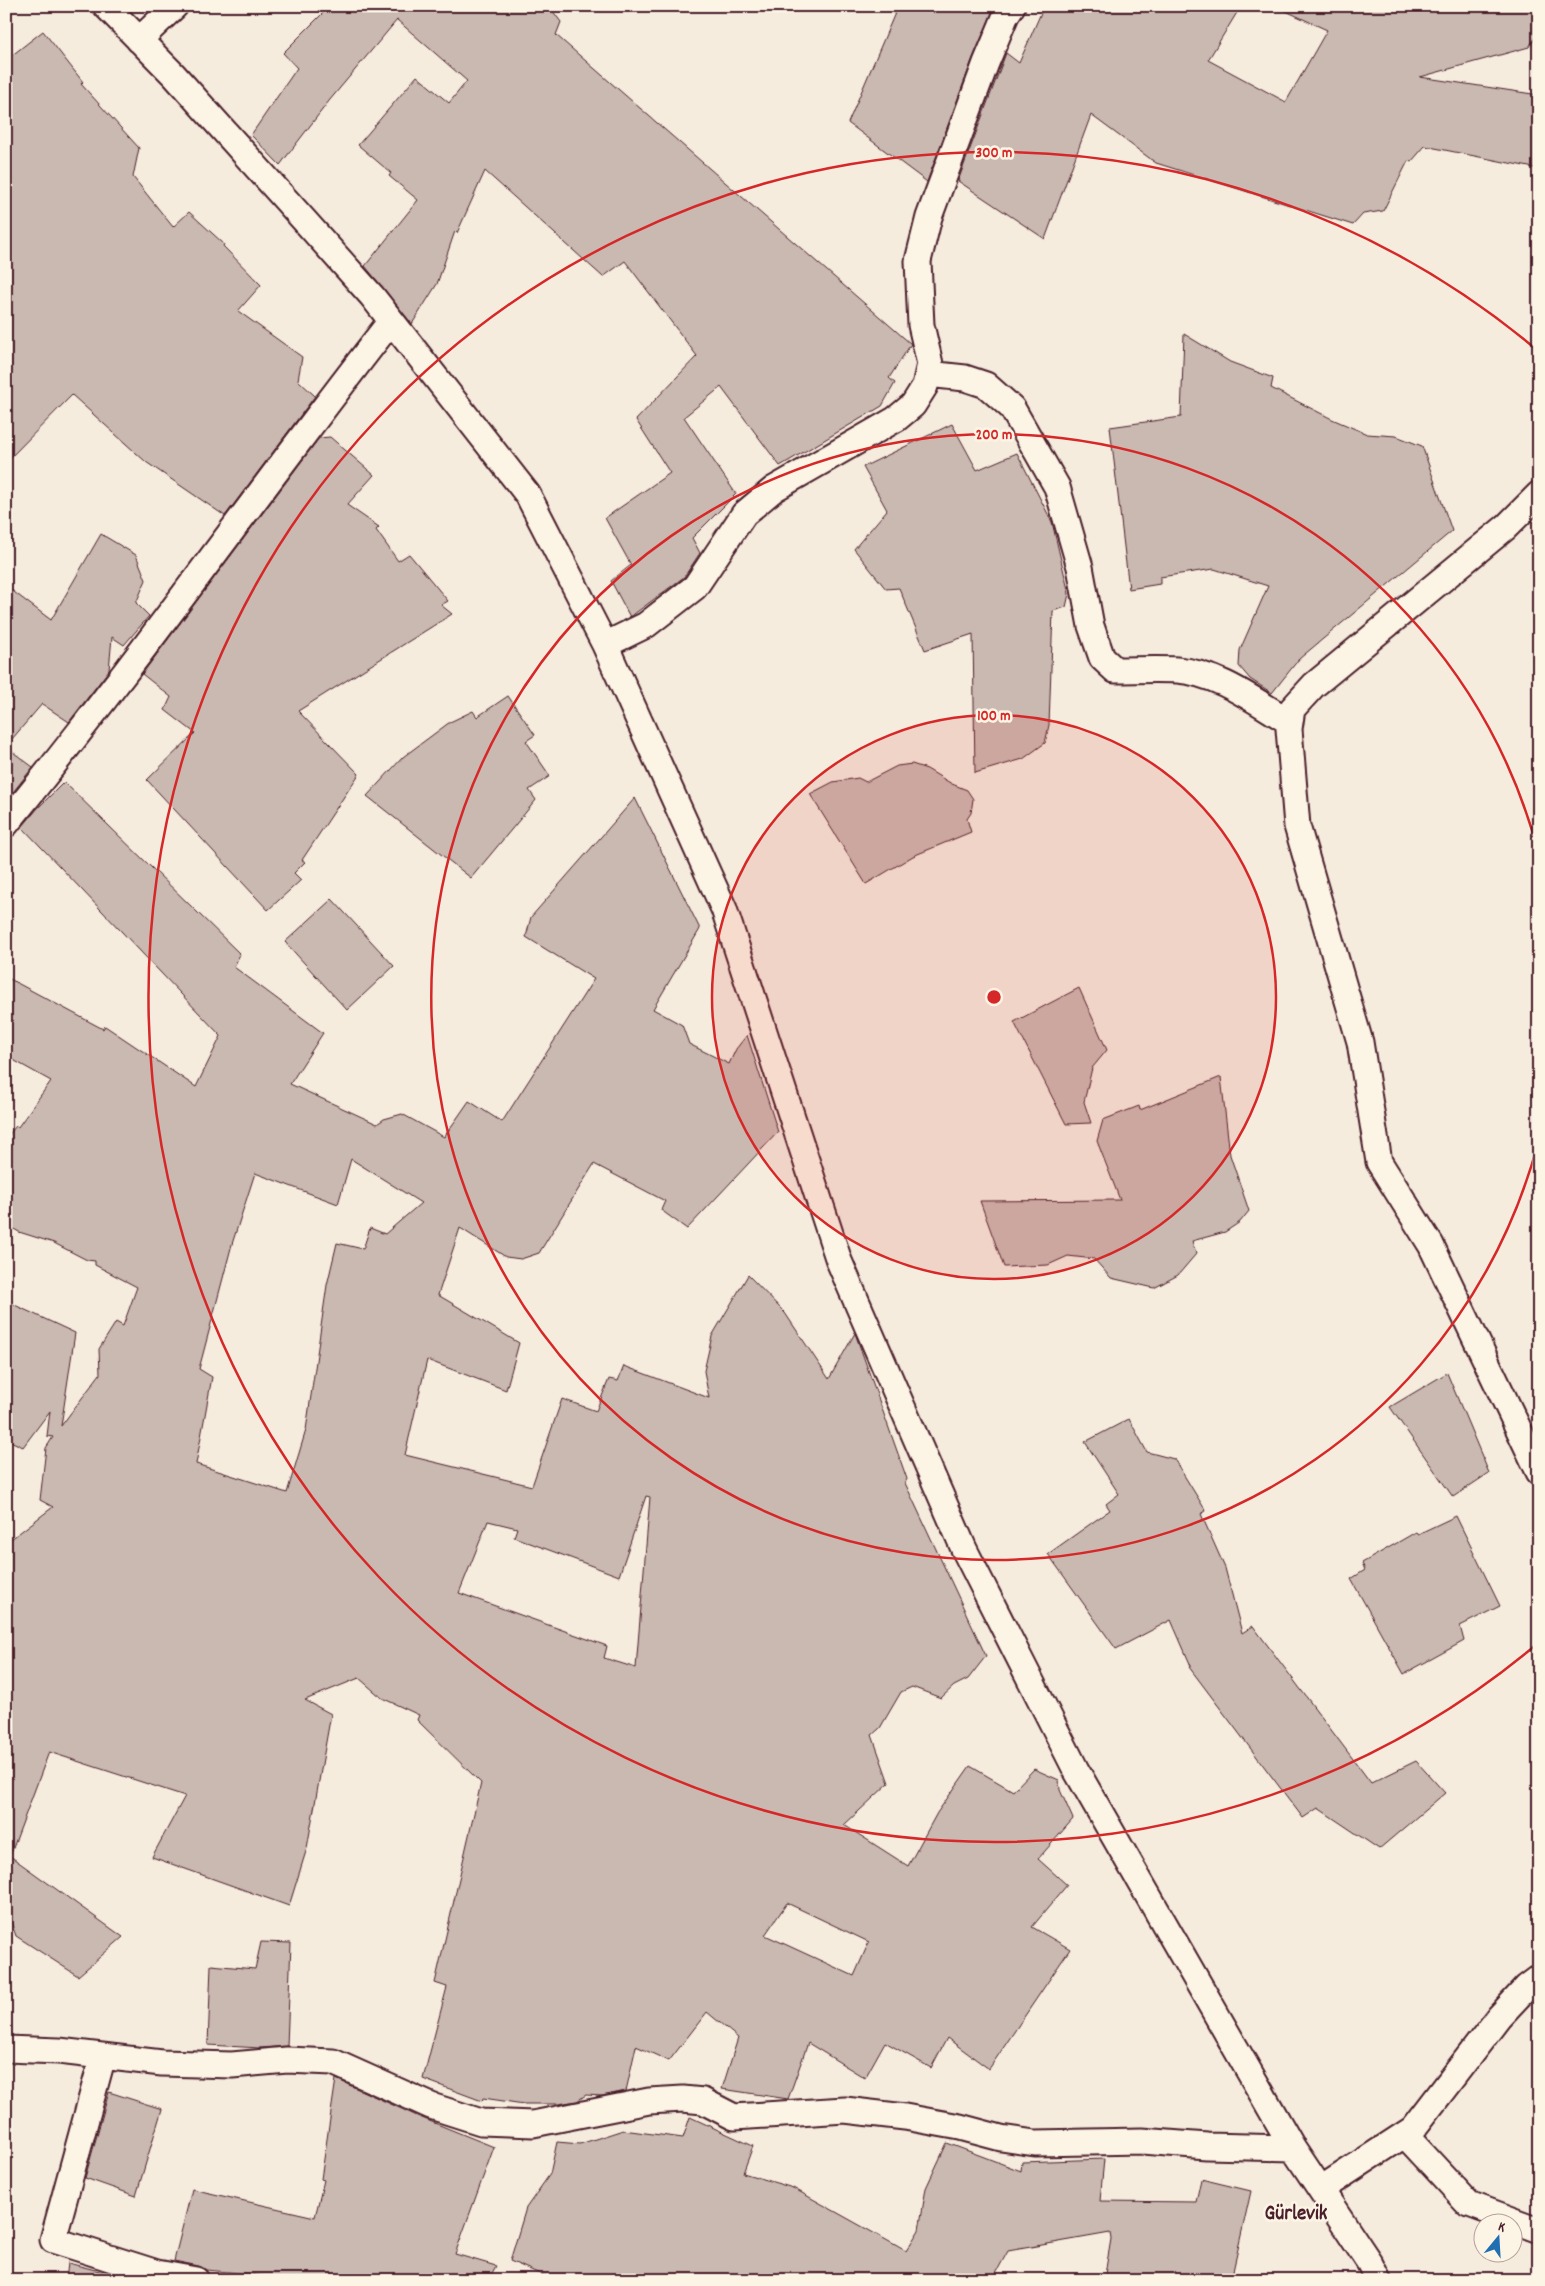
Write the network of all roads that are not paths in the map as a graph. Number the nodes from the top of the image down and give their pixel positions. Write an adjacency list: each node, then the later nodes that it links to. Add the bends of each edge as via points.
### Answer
1 (106, 6): 4 (street)
2 (175, 6): 4 (street)
3 (1012, 6): 6 (street, via 986,62 929,217 918,260 922,325 930,364)
4 (139, 40): 5 (street, via 372,296)
5 (391, 321): 8 (street, via 528,494); 10 (street, via 87,725)
6 (928, 374): 8 (street, via 926,386 913,405 896,419 774,489 744,514 695,587 646,625); 9 (street, via 965,378 986,385 1012,408 1057,487 1102,658 1115,670 1179,670 1205,676 1233,688)
7 (1539, 494): 9 (street, via 1506,527 1314,685 1292,709)
8 (605, 645): 16 (street, via 724,909 839,1261 964,1549 1076,1770)
9 (1290, 722): 11 (street, via 1297,826 1360,1042 1380,1162 1431,1245)
10 (6, 824)
11 (1539, 1472)
12 (1539, 1978): 15 (street, via 1499,2017 1414,2129)
13 (6, 2049): 14 (street)
14 (103, 2056): 16 (street, via 162,2063 222,2065 287,2060 333,2062 431,2106 481,2122 533,2124 649,2101 683,2099 703,2101 734,2117 845,2110 905,2116 1035,2143 1142,2141); 19 (street, via 53,2240 157,2273)
15 (1405, 2135): 17 (street); 18 (street, via 1469,2204)
16 (1293, 2148): 17 (street)
17 (1321, 2189): 20 (street)
18 (1539, 2230)
19 (196, 2280)
20 (1378, 2280)

